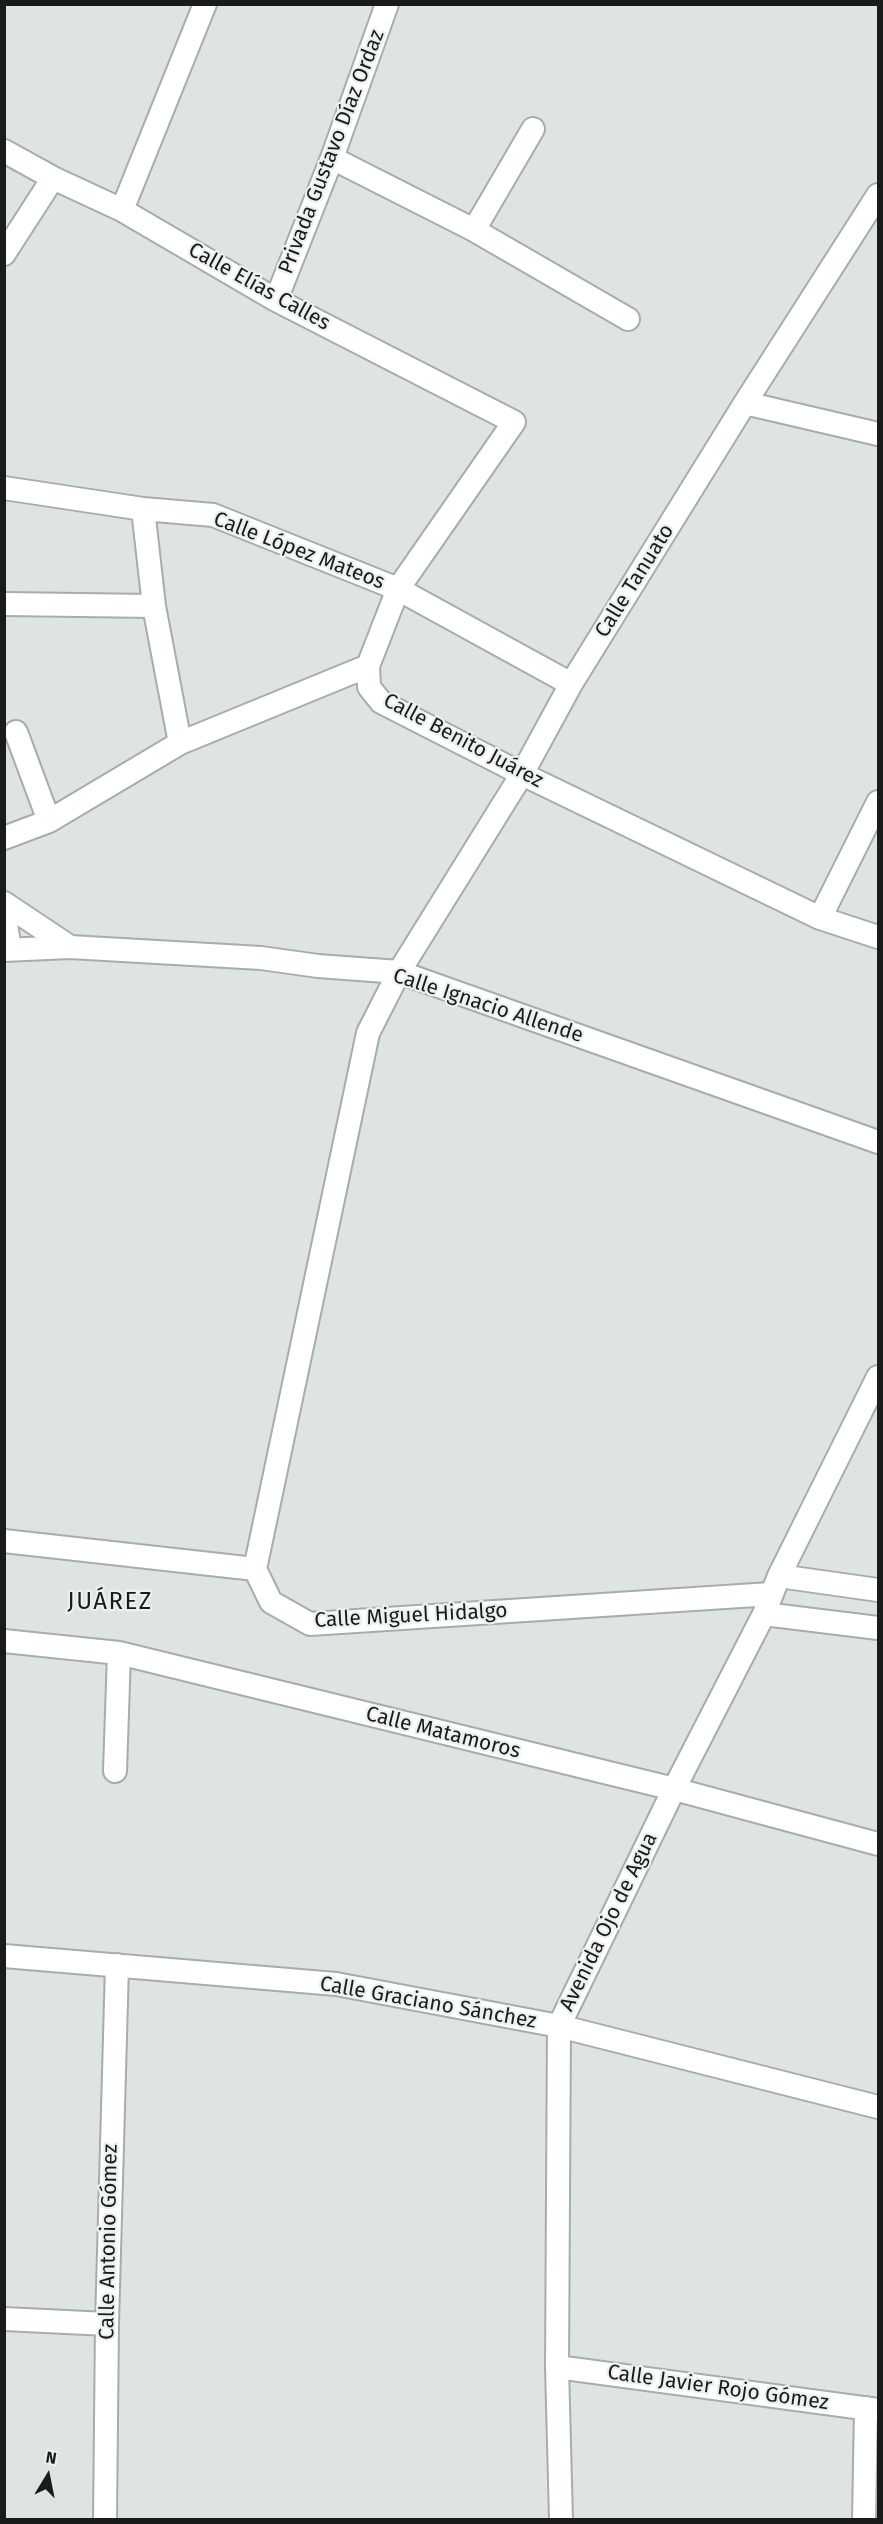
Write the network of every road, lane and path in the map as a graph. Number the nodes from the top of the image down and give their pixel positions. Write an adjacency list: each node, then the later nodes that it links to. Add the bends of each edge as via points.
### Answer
1 (205, 4): 8 (street)
2 (387, 4): 5 (street, Privada Gustavo Díaz Ordaz)
3 (533, 129): 9 (street)
4 (4, 151): 6 (street, Calle Elías Calles)
5 (332, 158): 9 (street); 11 (street, Privada Gustavo Díaz Ordaz)
6 (53, 178): 8 (street, Calle Elías Calles); 10 (street)
7 (879, 195): 13 (street, Calle Tanuato)
8 (122, 210): 11 (street, Calle Elías Calles)
9 (474, 230): 12 (street)
10 (4, 254)
11 (276, 300): 17 (street, Calle Elías Calles, via 514,422)
12 (628, 319)
13 (745, 404): 14 (street); 21 (street, Calle Tanuato)
14 (879, 434)
15 (4, 488): 16 (street, Calle López Mateos)
16 (143, 510): 17 (street, Calle López Mateos, via 213,515); 19 (street)
17 (398, 589): 20 (street); 21 (street, Calle López Mateos)
18 (4, 604): 19 (street)
19 (154, 606): 23 (street)
20 (368, 666): 23 (street, Calle Benito Juárez); 24 (street, Calle Benito Juárez, via 369,687 381,702)
21 (572, 684): 24 (street, Calle Tanuato)
22 (16, 732): 26 (street)
23 (180, 743): 26 (street, Calle Benito Juárez)
24 (522, 774): 30 (street, Calle Benito Juárez); 34 (street, Calle Tanuato)
25 (879, 802): 30 (street)
26 (49, 821): 27 (street, Calle Benito Juárez)
27 (4, 838)
28 (4, 903): 32 (street)
29 (4, 912): 33 (street)
30 (820, 918): 31 (street, Calle Benito Juárez)
31 (879, 937)
32 (70, 948): 33 (street, Calle Ignacio Allende); 34 (street, Calle Ignacio Allende, via 261,958)
33 (7, 950)
34 (399, 972): 35 (street, Calle Ignacio Allende); 38 (street, Calle Tanuato, via 369,1032)
35 (879, 1142)
36 (879, 1377): 40 (street, Avenida Ojo de Agua)
37 (10, 1538): 38 (street)
38 (255, 1569): 40 (street, Calle Miguel Hidalgo, via 271,1602 310,1624)
39 (879, 1590): 40 (street, Calle Miguel Hidalgo)
40 (771, 1595): 41 (street, Calle Miguel Hidalgo); 45 (street, Avenida Ojo de Agua)
41 (879, 1628)
42 (4, 1641): 43 (street, Calle Matamoros)
43 (118, 1653): 44 (street); 45 (street, Calle Matamoros)
44 (115, 1771)
45 (674, 1789): 46 (street, Calle Matamoros); 49 (street, Avenida Ojo de Agua)
46 (879, 1844)
47 (4, 1956): 48 (street, Calle Graciano Sánchez)
48 (117, 1965): 49 (street, Calle Graciano Sánchez, via 336,1984); 52 (street, Calle Antonio Gómez)
49 (559, 2026): 50 (street, Calle Graciano Sánchez); 53 (street, Avenida Ojo de Agua)
50 (879, 2107)
51 (4, 2319): 52 (street)
52 (107, 2324): 55 (street, Calle Antonio Gómez)
53 (557, 2367): 54 (street, Calle Javier Rojo Gómez); 56 (street, Avenida Ojo de Agua)
54 (872, 2409): 57 (street)
55 (105, 2520)
56 (561, 2520)
57 (864, 2520)

